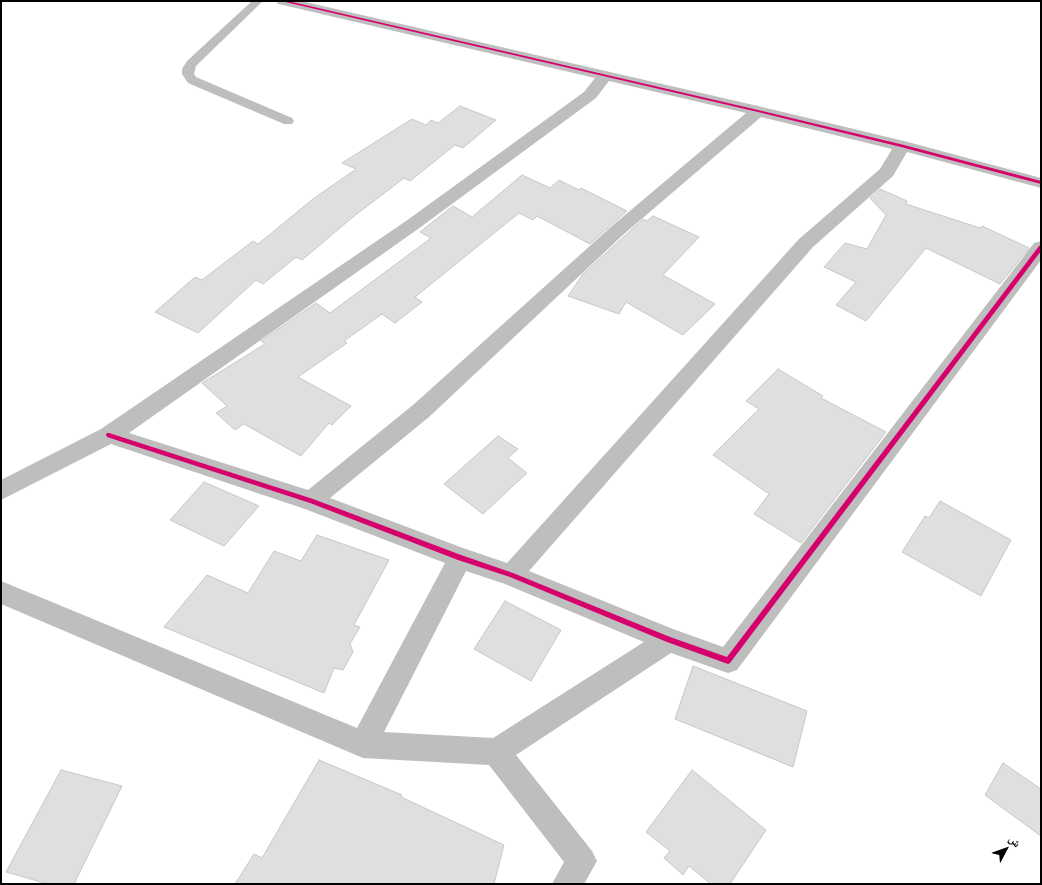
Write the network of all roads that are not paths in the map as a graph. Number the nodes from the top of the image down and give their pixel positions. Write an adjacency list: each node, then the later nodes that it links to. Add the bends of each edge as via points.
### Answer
1 (258, 1): 5 (lane, via 191,64 188,74 192,80)
2 (283, 1): 3 (street)
3 (605, 76): 4 (street); 9 (street, via 590,94 412,225)
4 (758, 111): 6 (street); 11 (street, via 618,230 421,410)
5 (288, 121)
6 (902, 146): 7 (street); 13 (street, via 887,172 806,243)
7 (1041, 183)
8 (1041, 247): 15 (street, via 728,661)
9 (108, 435): 10 (street); 11 (street)
10 (1, 491)
11 (311, 501): 12 (street)
12 (460, 558): 13 (street); 16 (street)
13 (511, 575): 15 (street)
14 (1, 592): 16 (street)
15 (668, 640): 17 (street)
16 (363, 744): 17 (street)
17 (496, 752): 18 (street, via 582,861)
18 (568, 884)

